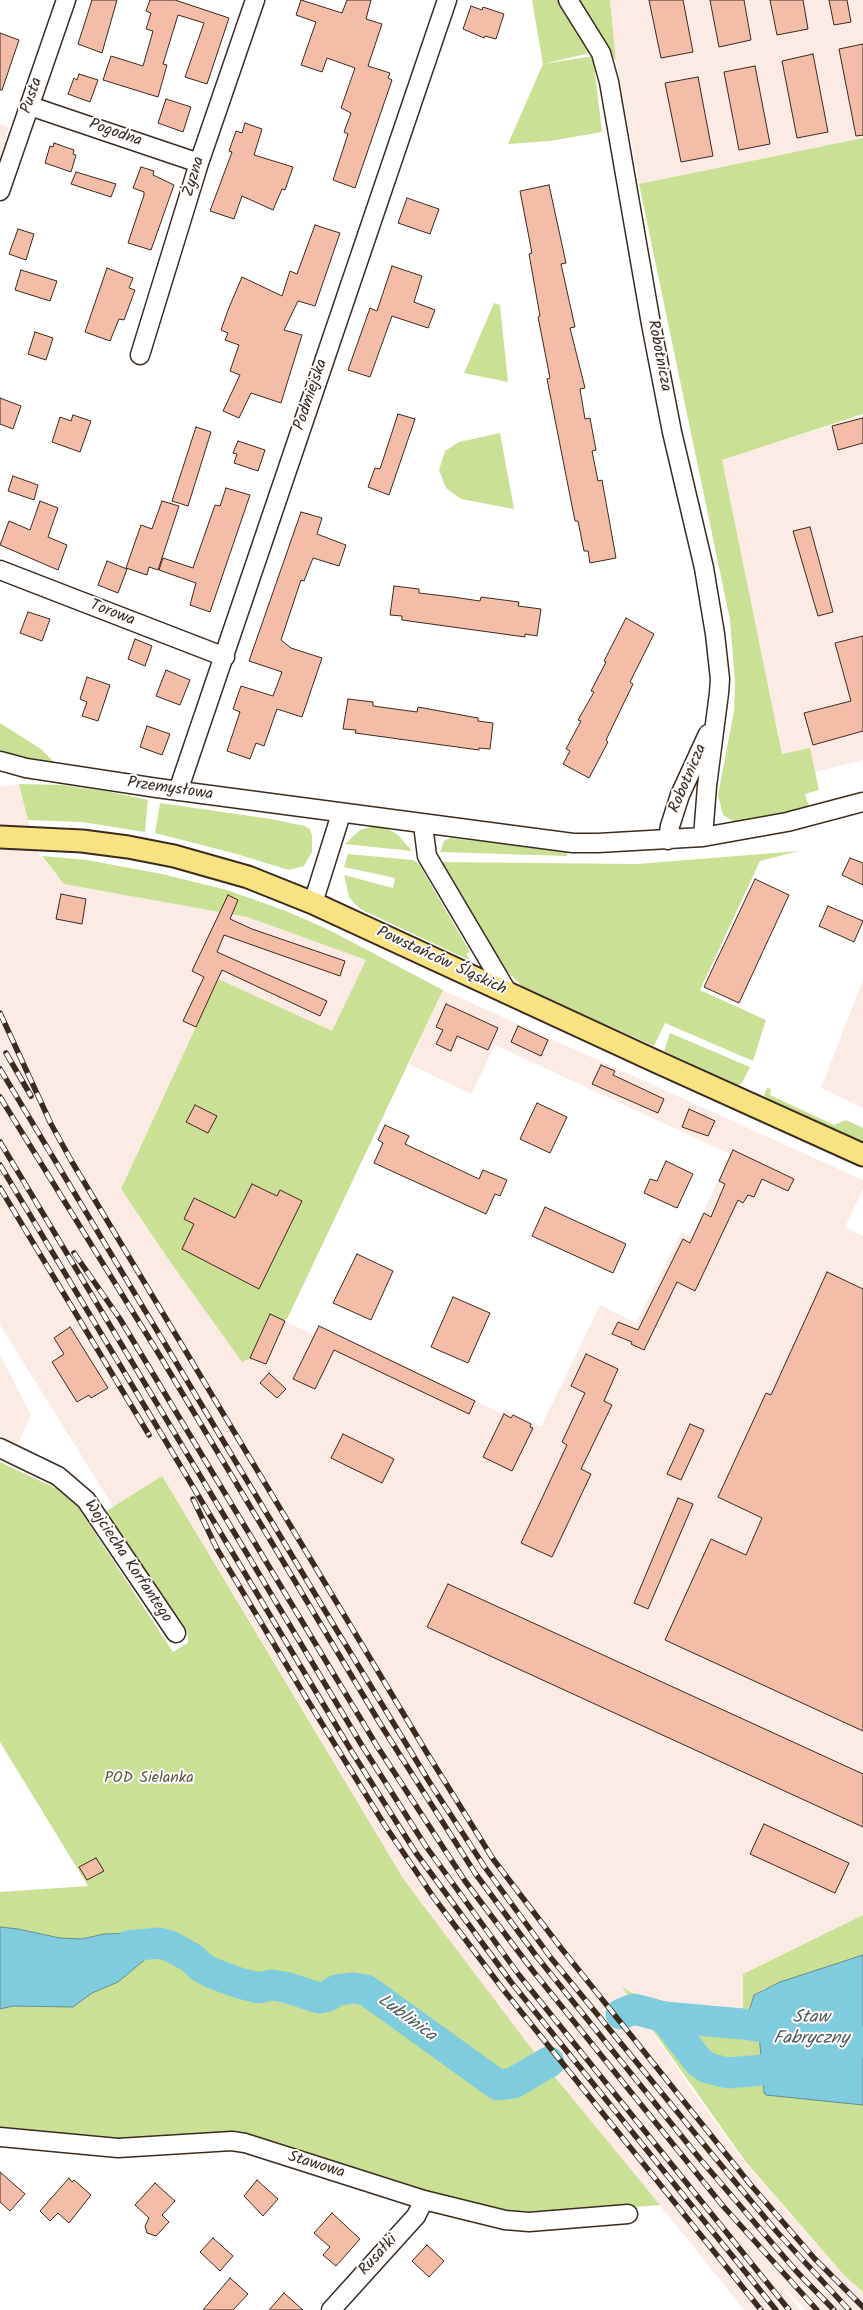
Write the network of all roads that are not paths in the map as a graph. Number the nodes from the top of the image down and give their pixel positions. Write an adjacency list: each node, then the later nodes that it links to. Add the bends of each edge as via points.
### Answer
1 (66, 0): 5 (street, Pusta)
2 (254, 0): 6 (street, Żyzna)
3 (447, 0): 10 (street, Podmiejska)
4 (568, 0): 11 (street, Robotnicza, via 601,53 609,82 670,422 711,610 720,679)
5 (30, 106): 6 (street, Pogodna); 7 (street, Pusta)
6 (199, 163): 8 (street, Żyzna)
7 (0, 191)
8 (140, 355)
9 (0, 570): 10 (street, Torowa)
10 (224, 657): 13 (street, Podmiejska)
11 (714, 720): 18 (street, Robotnicza); 19 (street, Robotnicza, via 680,795)
12 (0, 761): 13 (street, Przemysłowa, via 26,768)
13 (178, 791): 15 (street, Przemysłowa)
14 (863, 802): 18 (street, Przemysłowa, via 787,822)
15 (341, 814): 16 (street, Przemysłowa); 20 (street)
16 (423, 825): 19 (street, Przemysłowa, via 572,843); 21 (street, via 427,856)
17 (0, 837): 20 (main road, Powstańców Śląskich, via 82,840 174,856 223,868)
18 (703, 837): 19 (street, Przemysłowa)
19 (668, 840)
20 (313, 903): 21 (main road, Powstańców Śląskich)
21 (508, 993): 22 (main road, Powstańców Śląskich)
22 (863, 1155)
23 (0, 1448): 24 (street, Wojciecha Korfantego, via 58,1476 86,1500)
24 (176, 1633)
25 (0, 2137): 26 (street, Stawowa, via 103,2148 232,2141)
26 (424, 2200): 27 (street, Stawowa, via 518,2222); 28 (street, Rusałki, via 416,2216)
27 (628, 2214)
28 (331, 2310)

